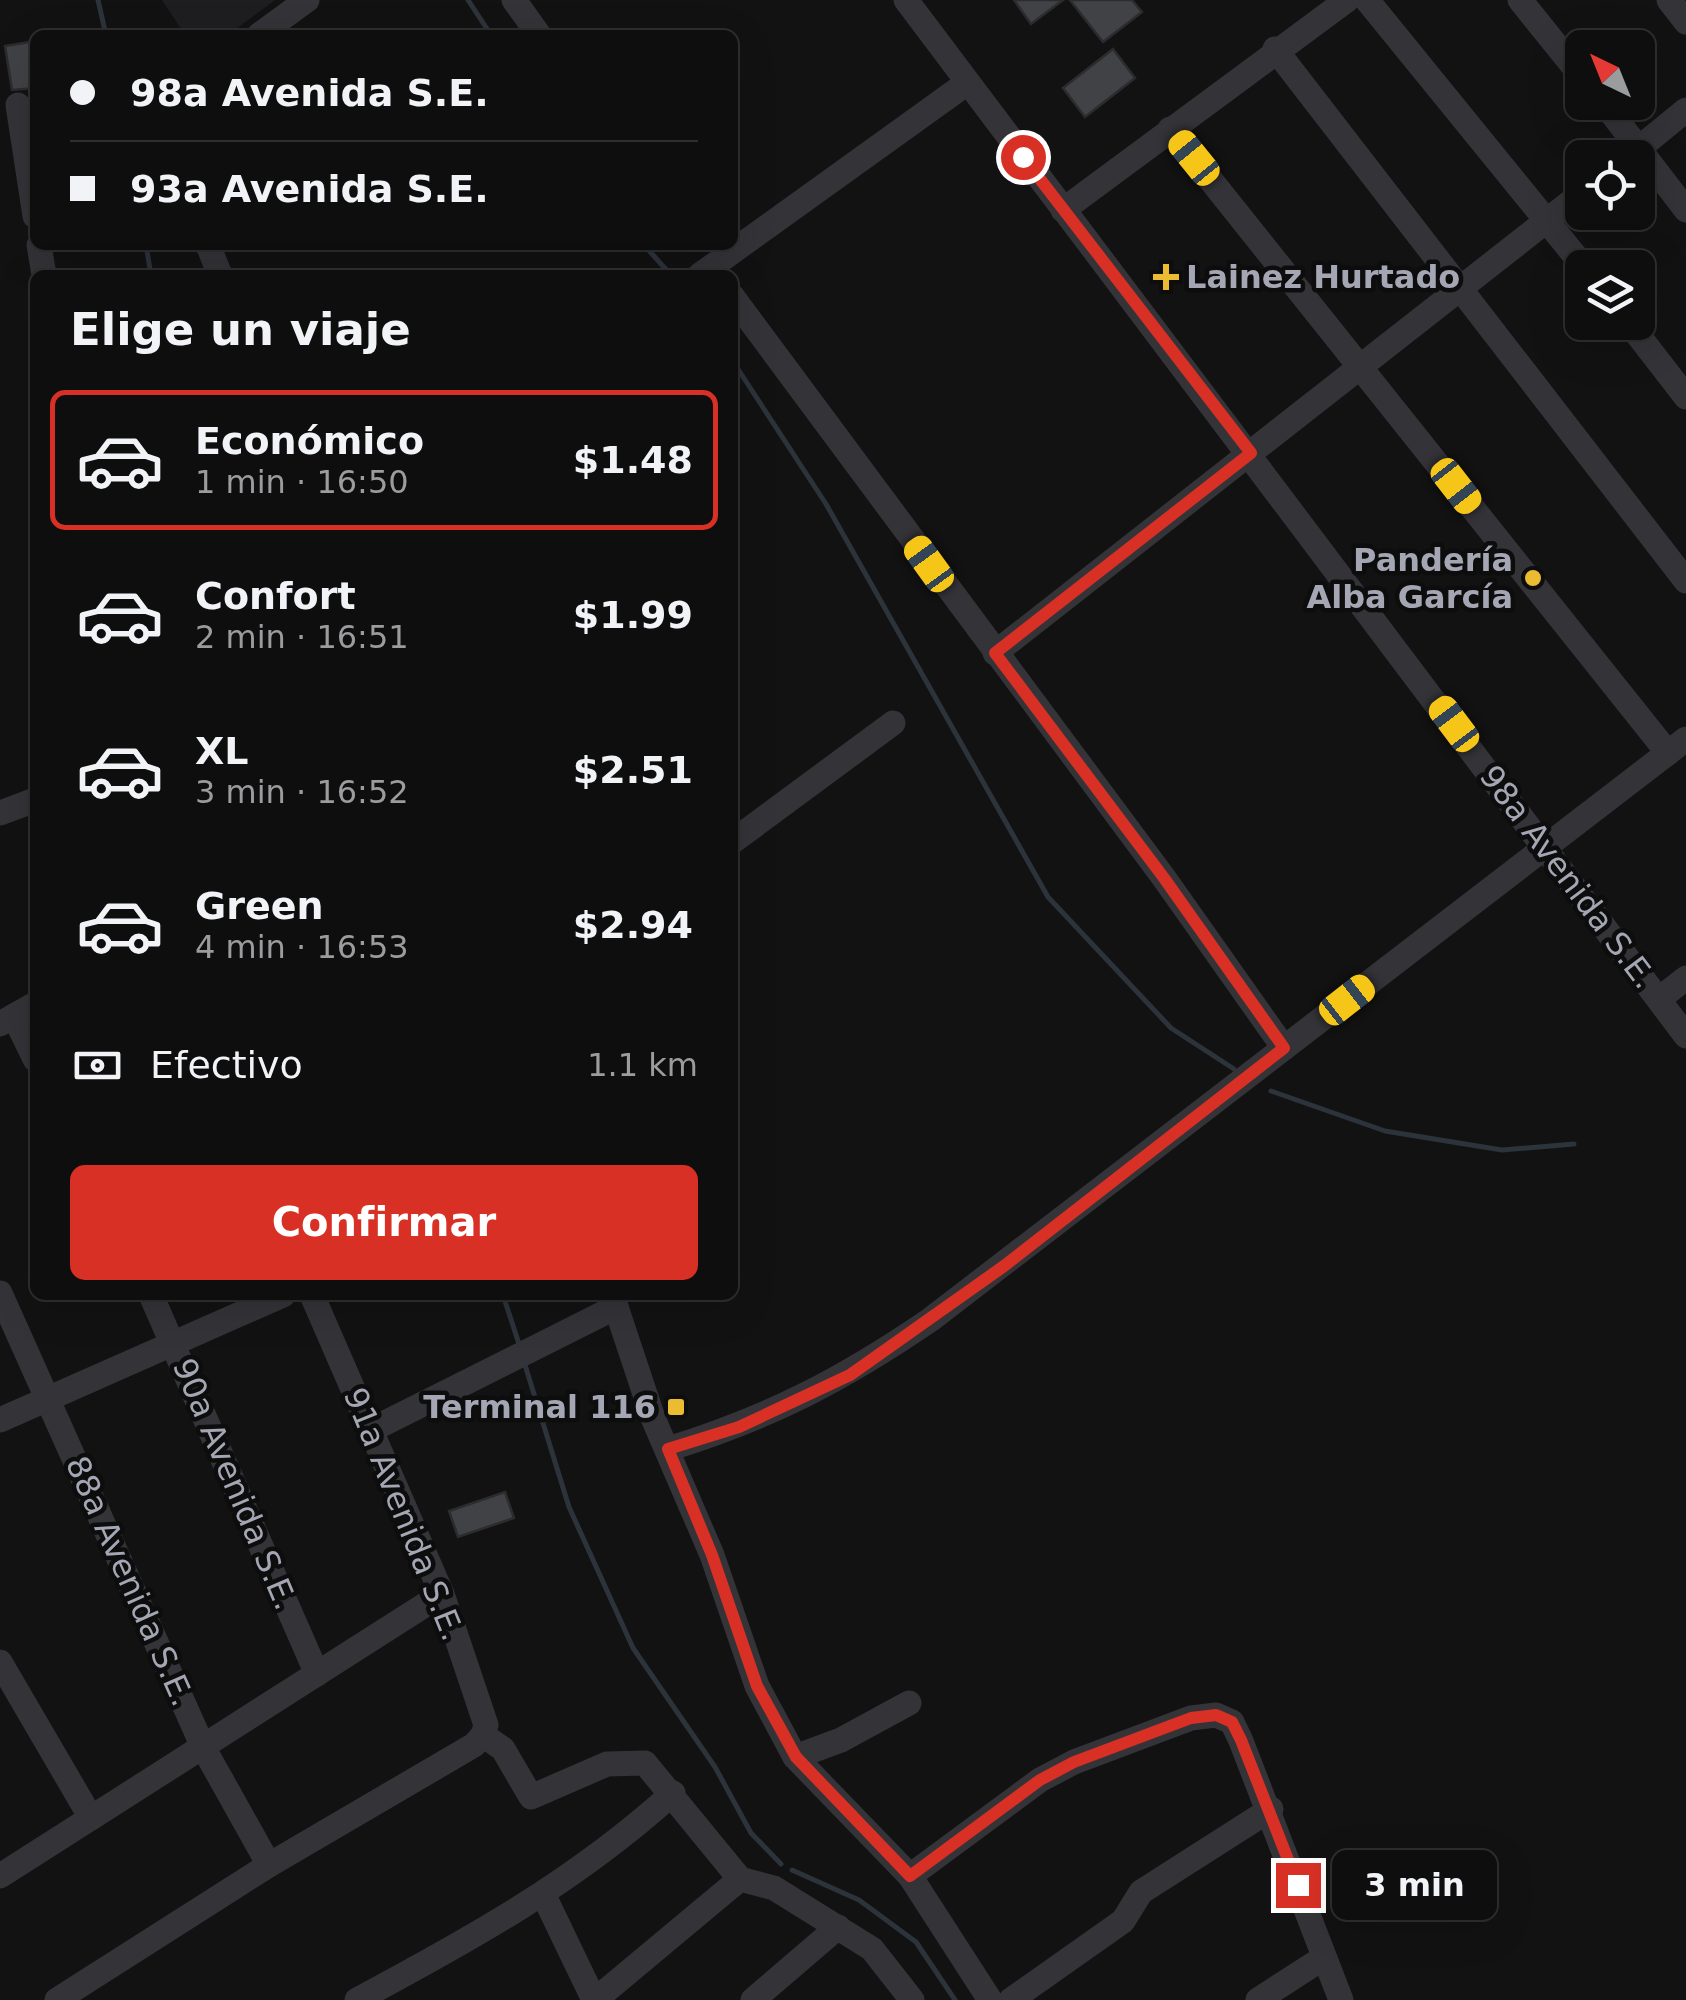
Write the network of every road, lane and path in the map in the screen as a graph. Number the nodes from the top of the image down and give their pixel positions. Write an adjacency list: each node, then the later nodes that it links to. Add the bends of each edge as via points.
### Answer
1 (307, 0): 9 (street)
2 (514, 0): 10 (street)
3 (906, 0): 13 (street, 98a Avenida S.E.)
4 (1347, 0): 11 (street)
5 (1367, 0): 23 (street)
6 (1520, 0): 12 (street)
7 (1669, 0): 8 (street)
8 (1686, 22)
9 (266, 30)
10 (536, 30)
11 (1275, 49): 16 (street); 26 (street)
12 (1565, 57)
13 (968, 83): 21 (street, 98a Avenida S.E.); 25 (street)
14 (18, 105): 19 (street)
15 (1686, 110): 17 (street)
16 (1170, 128): 21 (street); 29 (street)
17 (1648, 140)
18 (1655, 176): 22 (street)
19 (30, 183)
20 (1565, 206): 23 (street)
21 (1063, 210): 31 (street, 98a Avenida S.E.)
22 (1686, 210)
23 (1548, 220): 24 (street); 26 (street)
24 (1570, 250)
25 (712, 270)
26 (1461, 290): 29 (street); 32 (street)
27 (738, 304): 33 (street)
28 (1642, 340): 30 (street)
29 (1363, 366): 31 (street); 35 (street)
30 (1686, 397)
31 (1251, 453): 33 (street); 39 (street, 98a Avenida S.E.)
32 (1686, 581)
33 (995, 653): 45 (street)
34 (893, 723): 38 (street)
35 (1677, 746): 39 (street)
36 (30, 802): 37 (street)
37 (0, 813)
38 (738, 838)
39 (1546, 846): 41 (street, 98a Avenida S.E.); 45 (street)
40 (1686, 978): 41 (street)
41 (1658, 999): 43 (street, 98a Avenida S.E.)
42 (16, 1015): 44 (street)
43 (1686, 1036)
44 (30, 1047)
45 (1284, 1048): 56 (street, via 1004,1266 850,1375 739,1427)
46 (0, 1293): 51 (street, 88a Avenida S.E.)
47 (153, 1300): 52 (street, 90a Avenida S.E.)
48 (272, 1300): 52 (street)
49 (314, 1300): 55 (street, 91a Avenida S.E.)
50 (614, 1301): 55 (street); 56 (street)
51 (6, 1321): 53 (street, 88a Avenida S.E.)
52 (174, 1343): 53 (street); 59 (street, 90a Avenida S.E.)
53 (50, 1398): 54 (street); 62 (street, 88a Avenida S.E.)
54 (0, 1420)
55 (371, 1430): 57 (street, 91a Avenida S.E.)
56 (668, 1449): 63 (street, via 757,1686)
57 (442, 1594): 59 (street); 61 (street, 91a Avenida S.E., via 486,1725)
58 (0, 1662): 66 (street)
59 (317, 1674): 62 (street)
60 (909, 1703): 63 (street)
61 (482, 1735): 64 (street, via 503,1749 531,1797 607,1764 646,1763); 67 (street)
62 (203, 1747): 66 (street); 67 (street, 88a Avenida S.E.)
63 (796, 1757): 69 (street)
64 (673, 1793): 70 (street); 71 (street)
65 (1271, 1809): 69 (street, via 1232,1722 1216,1715 1191,1718 1040,1780); 73 (street); 80 (street, via 1141,1892 1124,1921)
66 (91, 1818): 68 (street)
67 (269, 1864): 74 (street)
68 (0, 1876)
69 (910, 1876): 79 (street)
70 (740, 1878): 72 (street, via 774,1888); 76 (street)
71 (544, 1896): 75 (street); 76 (street)
72 (838, 1927): 77 (street); 78 (street, via 872,1949)
73 (1323, 1958): 81 (street); 82 (street)
74 (57, 2000)
75 (357, 2000)
76 (594, 2000)
77 (753, 2000)
78 (912, 2000)
79 (990, 2000)
80 (1011, 2000)
81 (1258, 2000)
82 (1342, 2000)

